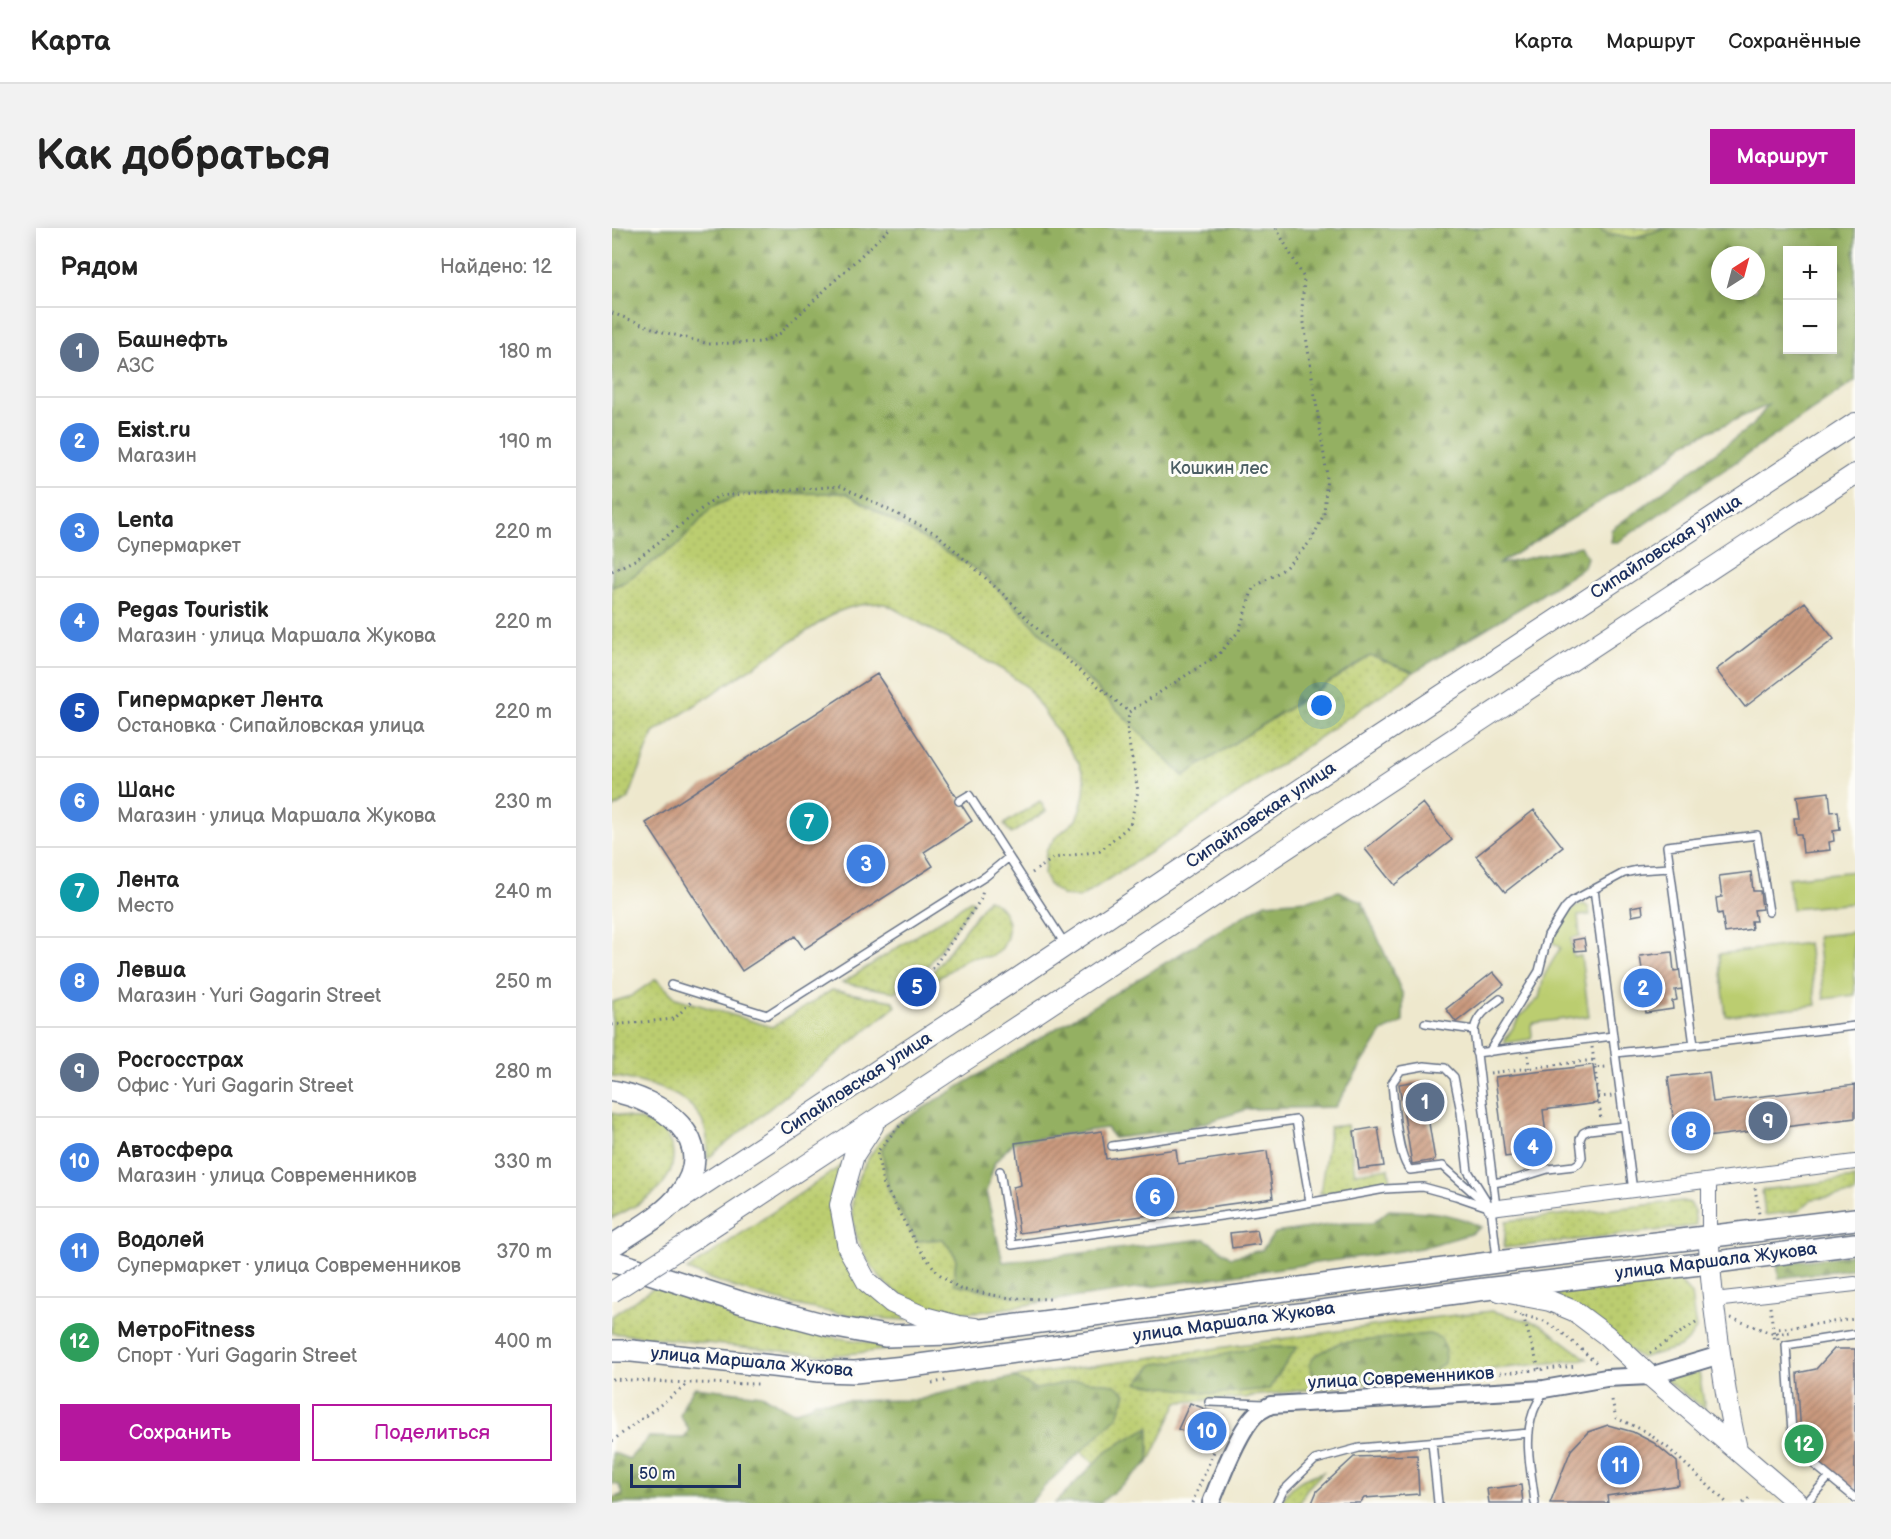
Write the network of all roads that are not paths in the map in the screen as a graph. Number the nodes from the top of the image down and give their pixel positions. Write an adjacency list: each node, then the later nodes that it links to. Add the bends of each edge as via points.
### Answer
1 (1855, 423): 8 (main road, Сипайловская улица)
2 (1855, 474): 20 (main road)
3 (959, 801): 4 (lane, via 969,795)
4 (1009, 857): 8 (lane); 9 (lane, via 986,876 767,1015)
5 (1670, 868): 6 (lane, via 1624,873); 7 (lane, via 1667,846 1757,835); 15 (lane)
6 (1594, 889): 14 (lane); 16 (lane, via 1565,908 1545,940 1539,971)
7 (1769, 912)
8 (1067, 946): 30 (main road, Сипайловская улица)
9 (672, 985)
10 (1500, 999): 13 (lane, via 1483,1012)
11 (1425, 1023): 13 (lane)
12 (1855, 1026): 15 (lane)
13 (1474, 1030): 17 (lane)
14 (1613, 1036): 16 (lane); 18 (lane)
15 (1694, 1045): 18 (lane)
16 (1489, 1052): 17 (lane)
17 (1476, 1053): 26 (lane)
18 (1615, 1053): 21 (lane)
19 (612, 1091): 30 (main road, via 647,1101 683,1126 691,1140 691,1177)
20 (879, 1118): 40 (main road, bridge); 42 (main road, via 854,1155 840,1205 848,1248 867,1282 892,1303 958,1326)
21 (1624, 1126): 26 (lane, via 1586,1131 1580,1139 1582,1156 1577,1164); 27 (lane)
22 (1112, 1146): 28 (lane, via 1296,1120)
23 (1855, 1162): 25 (street)
24 (1000, 1172): 28 (lane, via 1012,1245)
25 (1709, 1181): 27 (street); 32 (street)
26 (1493, 1183): 29 (lane)
27 (1633, 1191): 29 (street)
28 (1310, 1202): 29 (lane, via 1385,1189 1423,1187)
29 (1493, 1207): 29 (lane, via 1468,1172 1454,1077 1445,1068 1401,1070 1392,1083 1406,1166 1410,1170 1443,1166); 36 (lane)
30 (667, 1208): 34 (main road)
31 (1855, 1219): 32 (main road, улица Маршала Жукова)
32 (1709, 1238): 36 (main road, улица Маршала Жукова); 37 (main road)
33 (1855, 1244): 37 (main road, улица Маршала Жукова)
34 (612, 1246)
35 (612, 1261): 42 (main road, улица Маршала Жукова, via 826,1325 885,1335)
36 (1497, 1262): 42 (main road, улица Маршала Жукова)
37 (1709, 1263): 39 (main road, улица Маршала Жукова); 41 (main road)
38 (1855, 1284): 41 (street)
39 (1485, 1289): 44 (main road, улица Маршала Жукова, via 855,1372); 46 (main road, via 1524,1294 1574,1311)
40 (612, 1292)
41 (1714, 1300): 45 (main road)
42 (989, 1329)
43 (1855, 1334): 53 (lane, via 1786,1345 1793,1448)
44 (612, 1351)
45 (1720, 1355): 46 (street, улица Современников); 52 (main road)
46 (1646, 1367): 47 (street, улица Современников); 52 (main road)
47 (1544, 1389): 49 (street, улица Современников); 50 (lane, via 1532,1414)
48 (1209, 1402): 49 (lane)
49 (1271, 1405): 55 (street, via 1249,1423)
50 (1529, 1433): 51 (lane); 58 (lane)
51 (1432, 1442): 56 (lane, via 1359,1448 1316,1460 1283,1491); 57 (lane)
52 (1737, 1449): 59 (main road)
53 (1829, 1477): 54 (lane); 60 (lane)
54 (1855, 1498)
55 (1211, 1503)
56 (1276, 1503)
57 (1438, 1503)
58 (1535, 1503)
59 (1798, 1503)
60 (1806, 1503)

